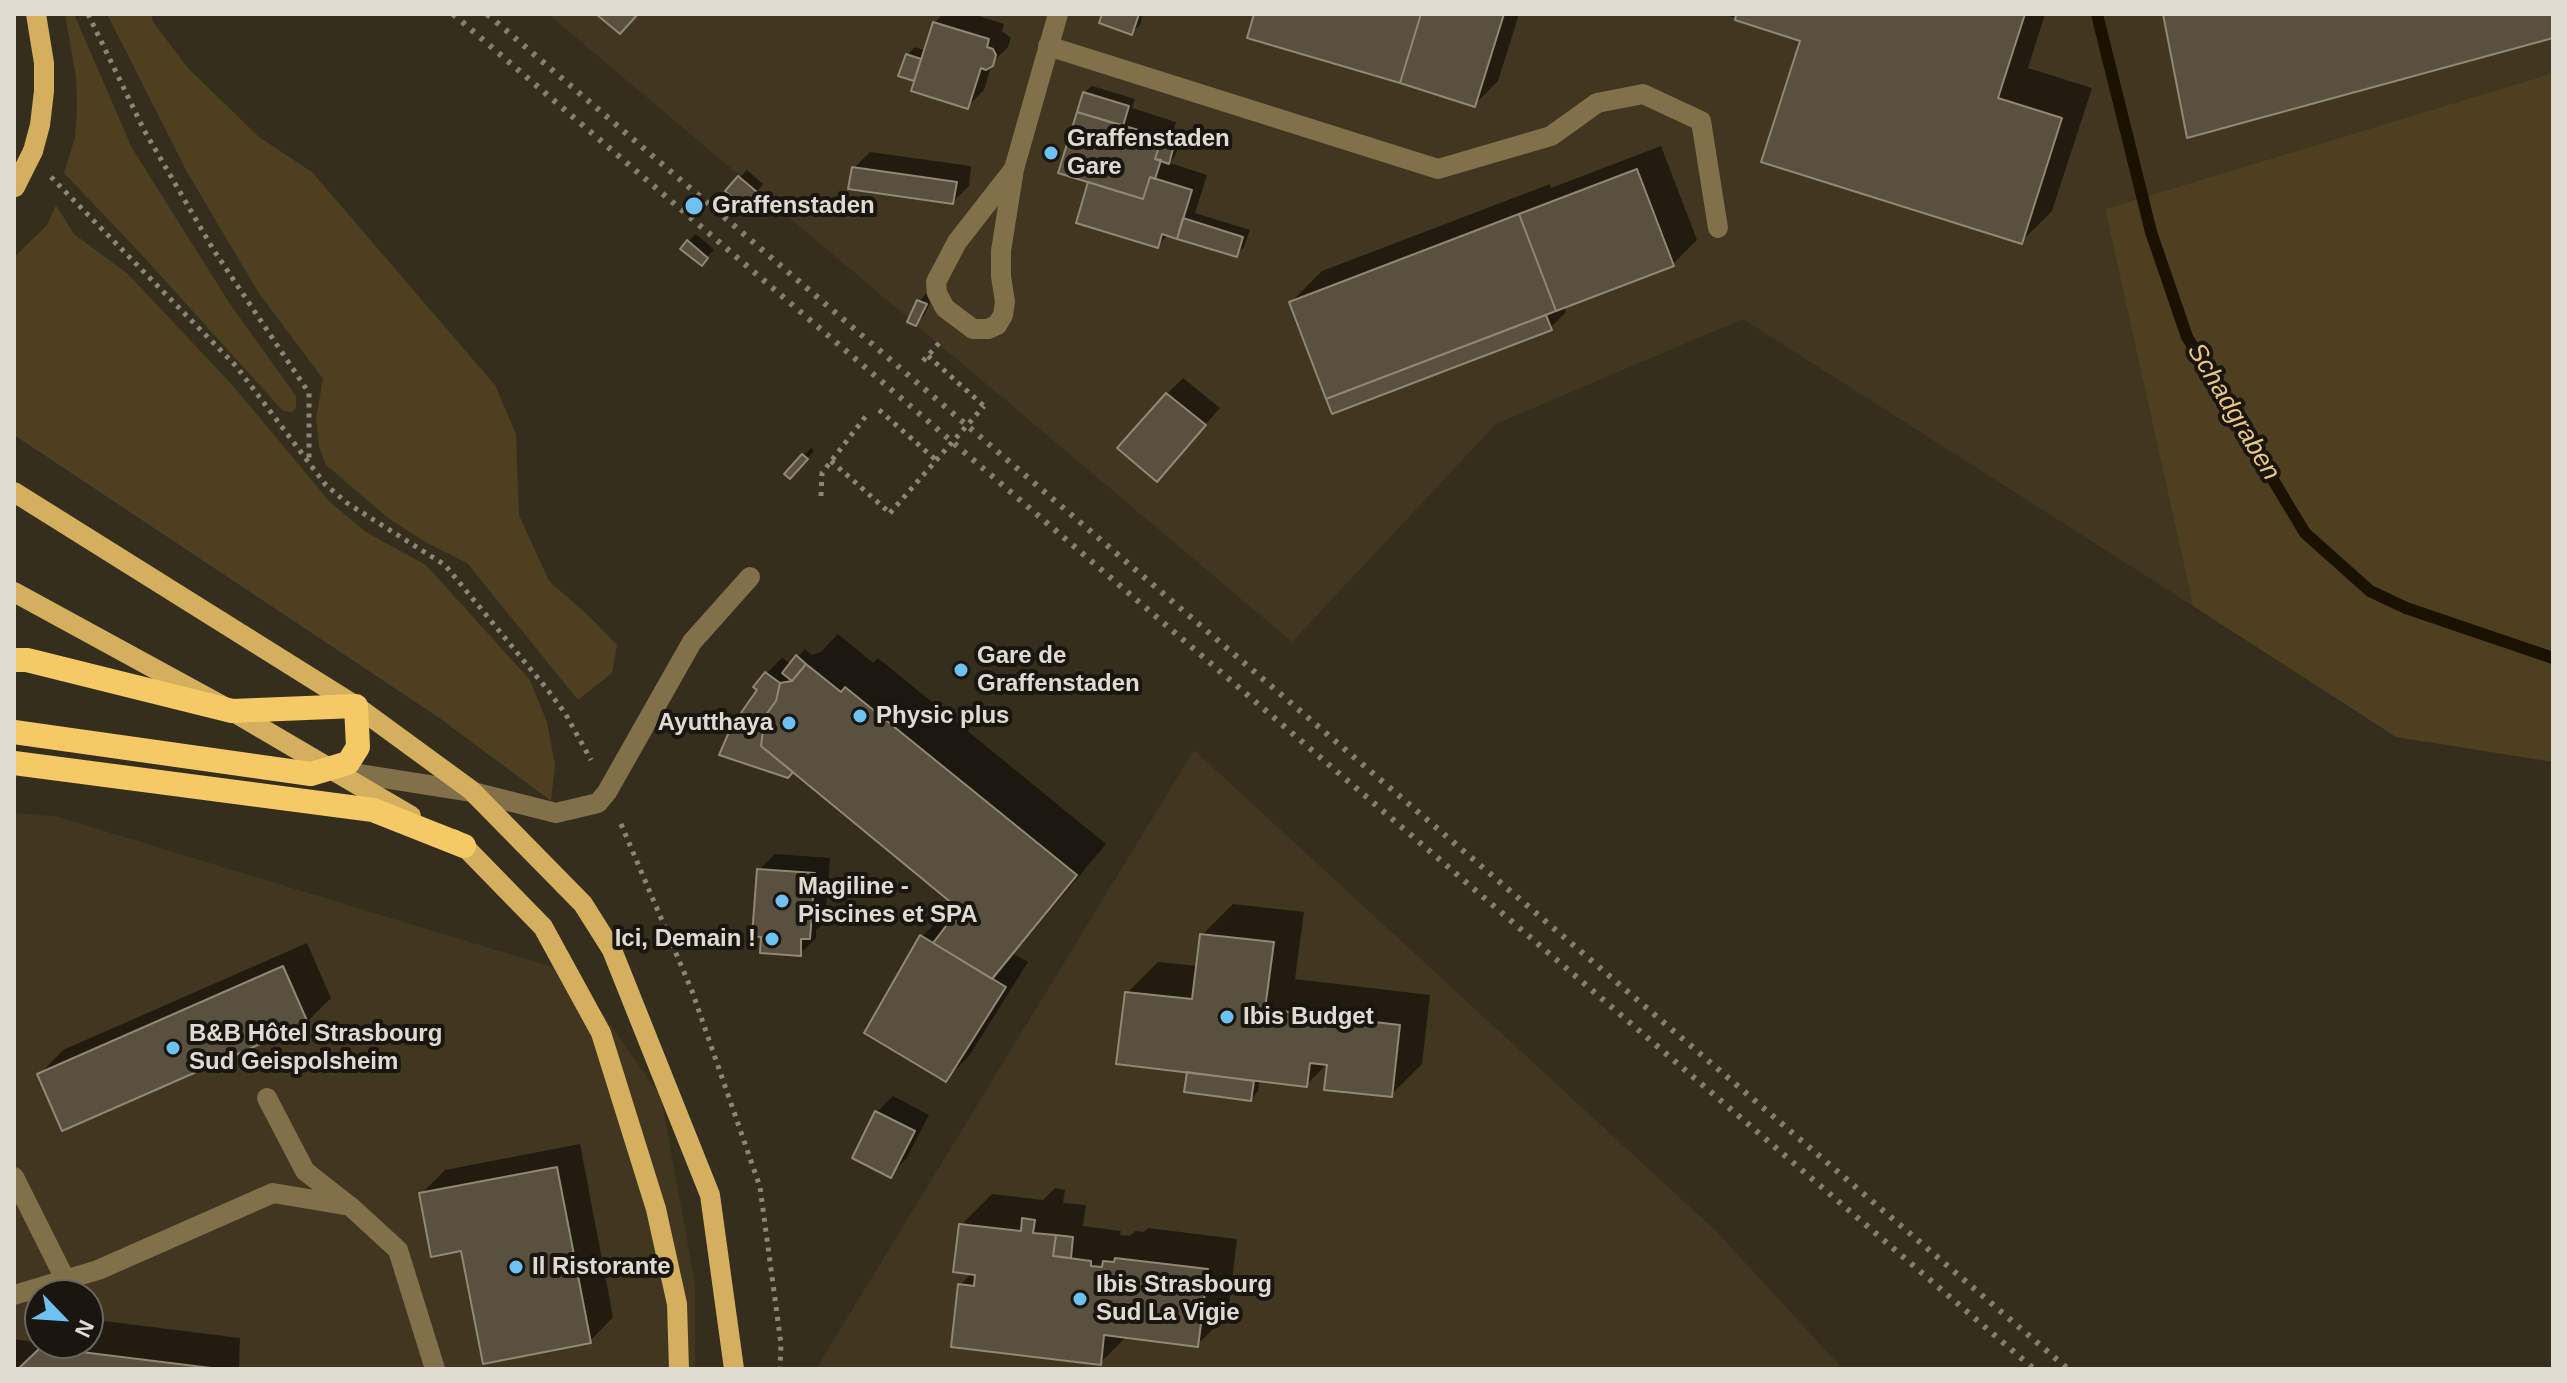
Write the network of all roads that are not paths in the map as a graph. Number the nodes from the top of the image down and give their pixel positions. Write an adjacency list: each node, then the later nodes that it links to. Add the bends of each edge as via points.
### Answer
1 (36, 14): 5 (main road, bridge, via 44,63 40,125)
2 (1058, 14): 3 (street)
3 (1048, 46): 4 (street); 6 (street, via 1438,169 1551,136 1597,103 1643,94 1701,121)
4 (1014, 169): 4 (street, via 957,242 936,282 945,308 973,329 997,325 1003,315 1001,251)
5 (14, 188)
6 (1718, 228)
7 (14, 492): 11 (main road)
8 (750, 577): 16 (street, via 692,642 598,803 556,813)
9 (14, 592): 12 (main road)
10 (14, 660): 12 (highway)
11 (356, 706): 12 (highway); 15 (highway, via 358,747 348,763); 16 (main road)
12 (232, 711): 15 (main road)
13 (14, 732): 15 (highway, via 311,774)
14 (14, 763): 17 (highway, via 373,810)
15 (329, 769): 16 (street); 17 (main road)
16 (473, 792): 25 (main road, via 583,904 612,950 710,1195)
17 (464, 846): 24 (main road, via 543,927 601,1033 656,1209 677,1304)
18 (267, 1098): 20 (street, via 305,1171)
19 (14, 1177): 21 (street)
20 (350, 1206): 22 (street, via 273,1193); 23 (street, via 398,1250)
21 (65, 1279)
22 (72, 1279)
23 (435, 1369)
24 (679, 1369)
25 (734, 1369)

